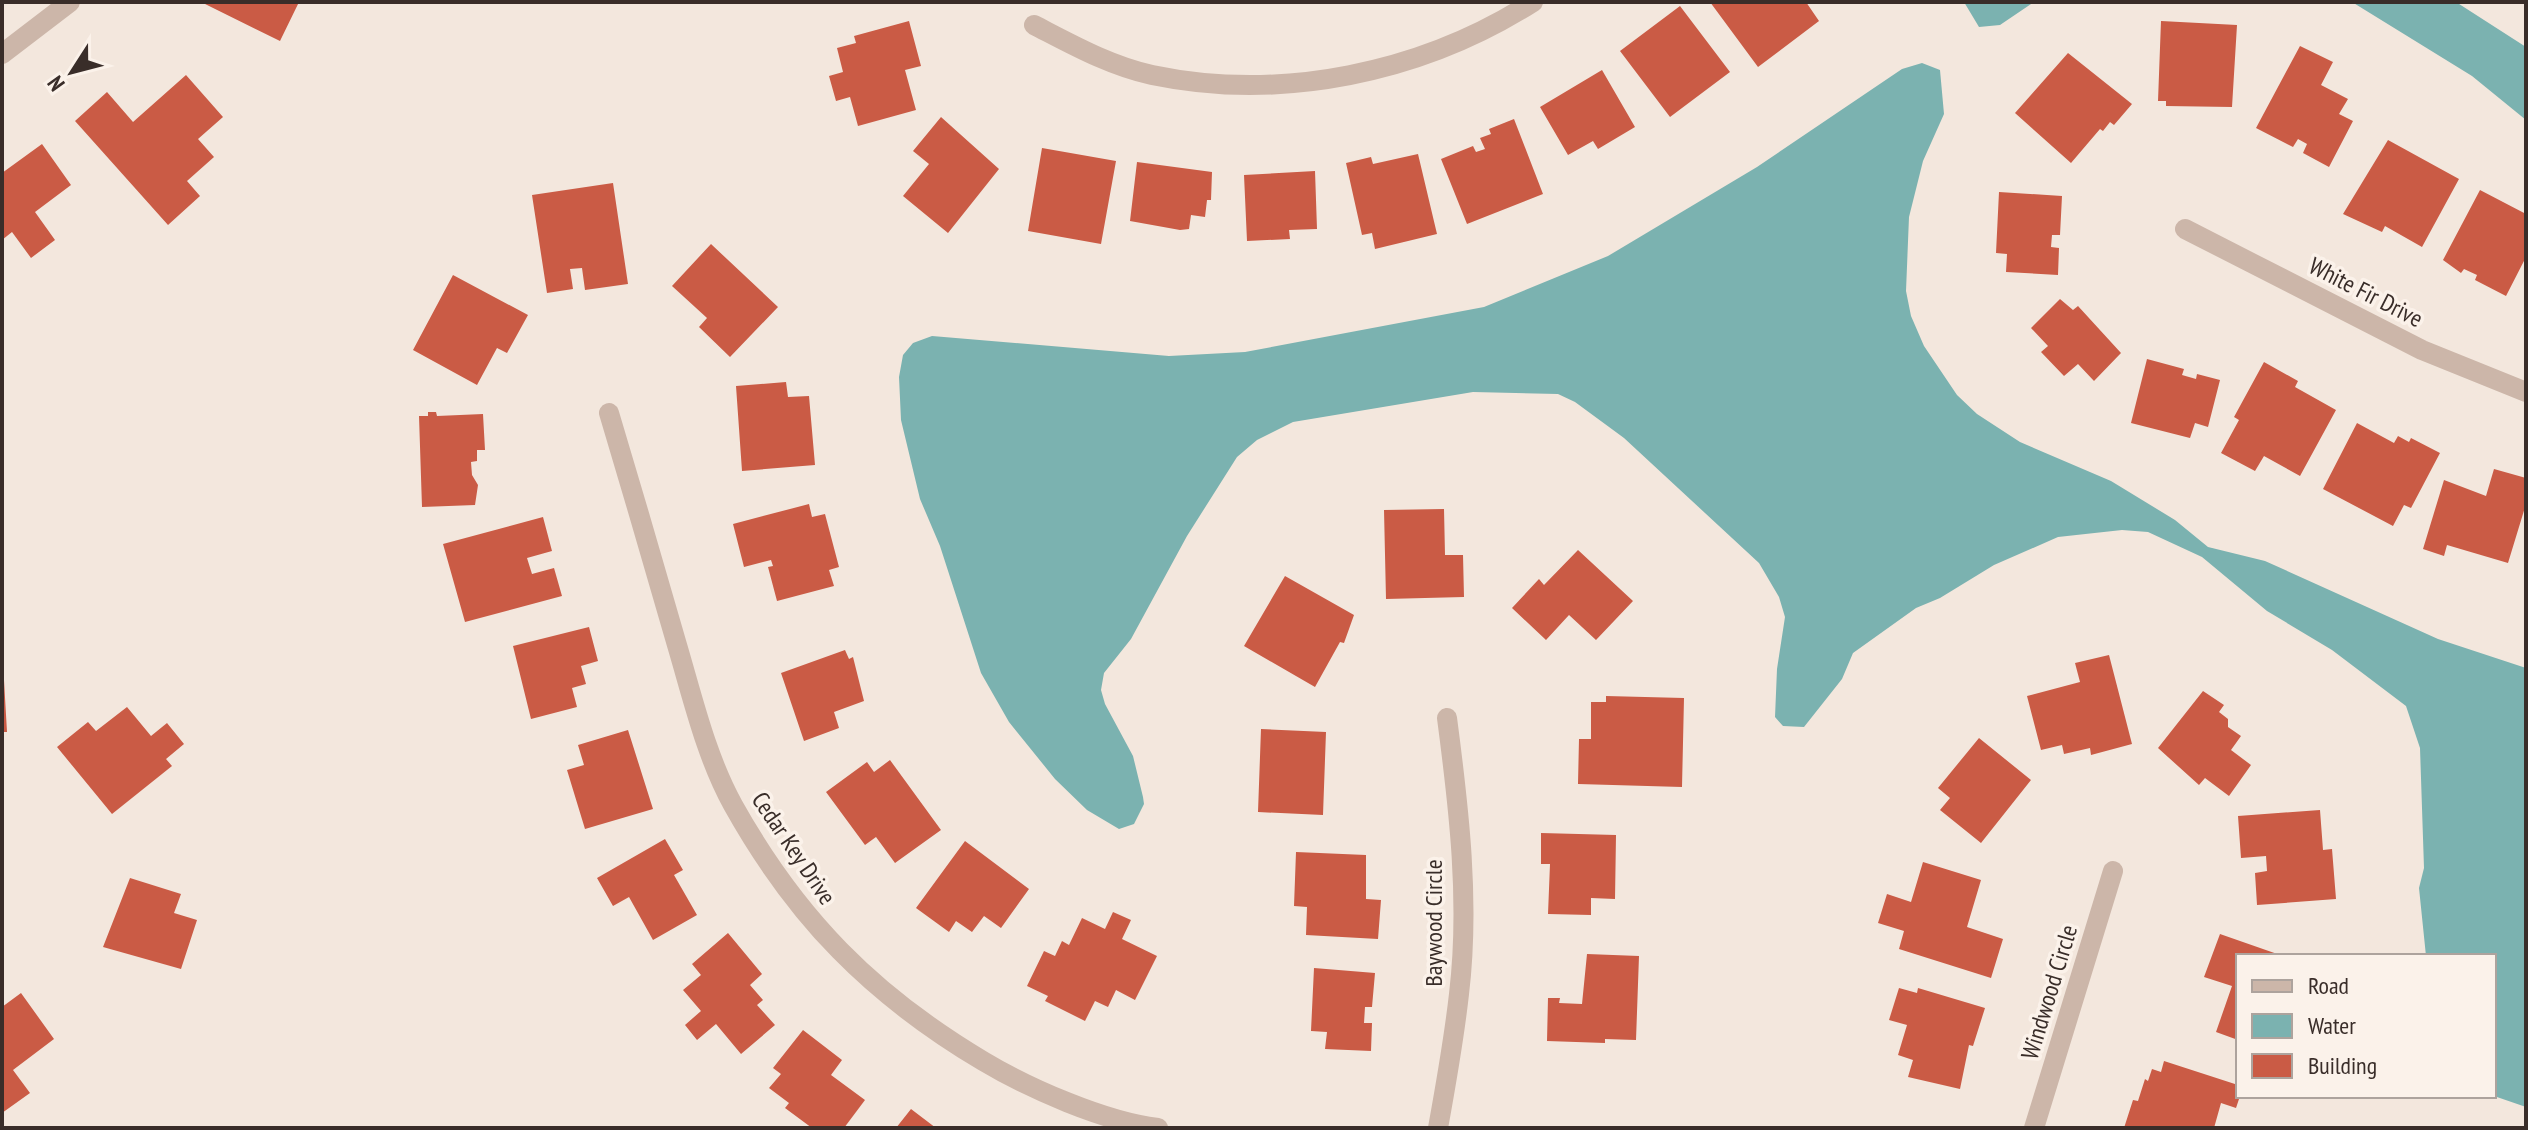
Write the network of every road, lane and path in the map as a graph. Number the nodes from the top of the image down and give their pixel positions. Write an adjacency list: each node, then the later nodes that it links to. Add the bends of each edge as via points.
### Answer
1 (70, 2): 4 (street)
2 (1533, 2): 3 (street, via 1423,56 1334,78 1264,85 1153,75 1065,43)
3 (1034, 25)
4 (2, 54)
5 (2185, 229): 6 (street, White Fir Drive, via 2422,350)
6 (2526, 392)
7 (609, 413): 10 (street, Cedar Key Drive, via 705,741 734,807 782,884 878,990 966,1052 1045,1094)
8 (1447, 718): 11 (street, Baywood Circle, via 1463,901 1459,993)
9 (2113, 871): 12 (street, Windwood Circle)
10 (1158, 1128)
11 (1438, 1128)
12 (2034, 1128)

